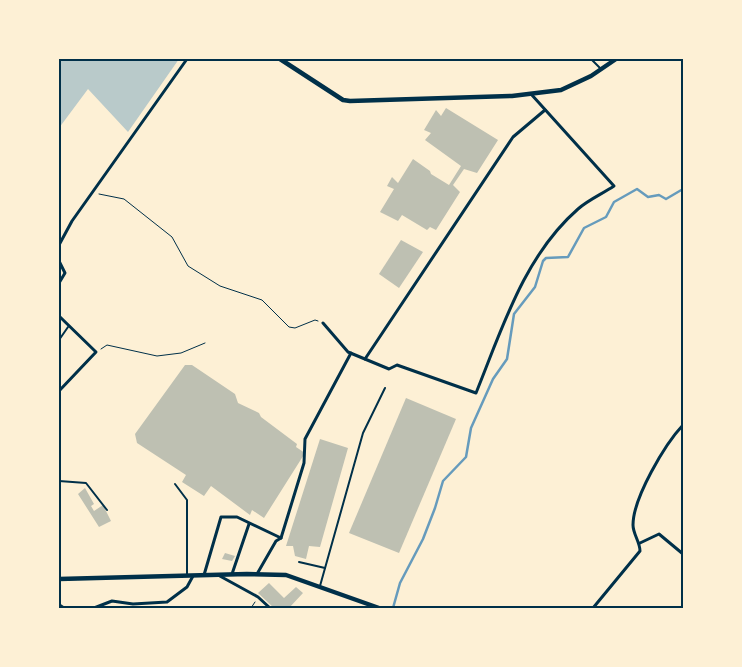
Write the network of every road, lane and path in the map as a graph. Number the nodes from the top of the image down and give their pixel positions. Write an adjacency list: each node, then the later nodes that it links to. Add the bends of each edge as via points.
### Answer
1 (187, 59): 8 (street)
2 (280, 59): 6 (street, via 350,102)
3 (591, 59): 5 (lane)
4 (616, 59): 5 (street)
5 (601, 69): 6 (street, via 561,90)
6 (531, 94): 7 (street)
7 (545, 110): 19 (street, via 513,138); 19 (street, via 614,186 578,209 553,236 520,285 476,392 397,364 389,369)
8 (93, 192): 9 (street); 13 (path, via 124,200 172,237 188,266 220,286 262,300 289,327 295,328 315,320)
9 (59, 245)
10 (59, 261): 11 (street, via 66,273)
11 (59, 283)
12 (59, 316): 14 (street)
13 (323, 323): 18 (street)
14 (68, 327): 15 (lane); 17 (street)
15 (59, 340)
16 (205, 343): 17 (path, via 170,356 107,345)
17 (96, 352): 21 (street)
18 (351, 353): 19 (street); 27 (street, via 305,440 304,463)
19 (365, 359)
20 (385, 388): 31 (lane, via 363,433)
21 (59, 391)
22 (683, 425): 28 (street, via 640,491 633,527)
23 (59, 481): 25 (lane, via 86,483)
24 (175, 484): 37 (lane, via 188,500)
25 (107, 510)
26 (249, 524): 27 (street); 32 (street); 35 (street, via 237,517 221,517)
27 (281, 538): 33 (street)
28 (640, 543): 29 (street, via 659,534); 47 (street, via 640,551)
29 (683, 554)
30 (299, 562): 31 (lane)
31 (326, 568): 39 (lane)
32 (232, 574): 33 (street); 36 (street)
33 (257, 574): 39 (street, via 286,575)
34 (194, 575): 35 (street); 37 (street); 43 (street, via 187,587 167,602 133,604 112,601)
35 (204, 575): 36 (street)
36 (218, 575): 40 (street)
37 (186, 576): 38 (street)
38 (59, 579)
39 (320, 586): 46 (street)
40 (258, 597): 44 (path); 45 (street)
41 (59, 604): 42 (lane)
42 (65, 608)
43 (94, 608)
44 (251, 608)
45 (270, 608)
46 (379, 608)
47 (593, 608)

